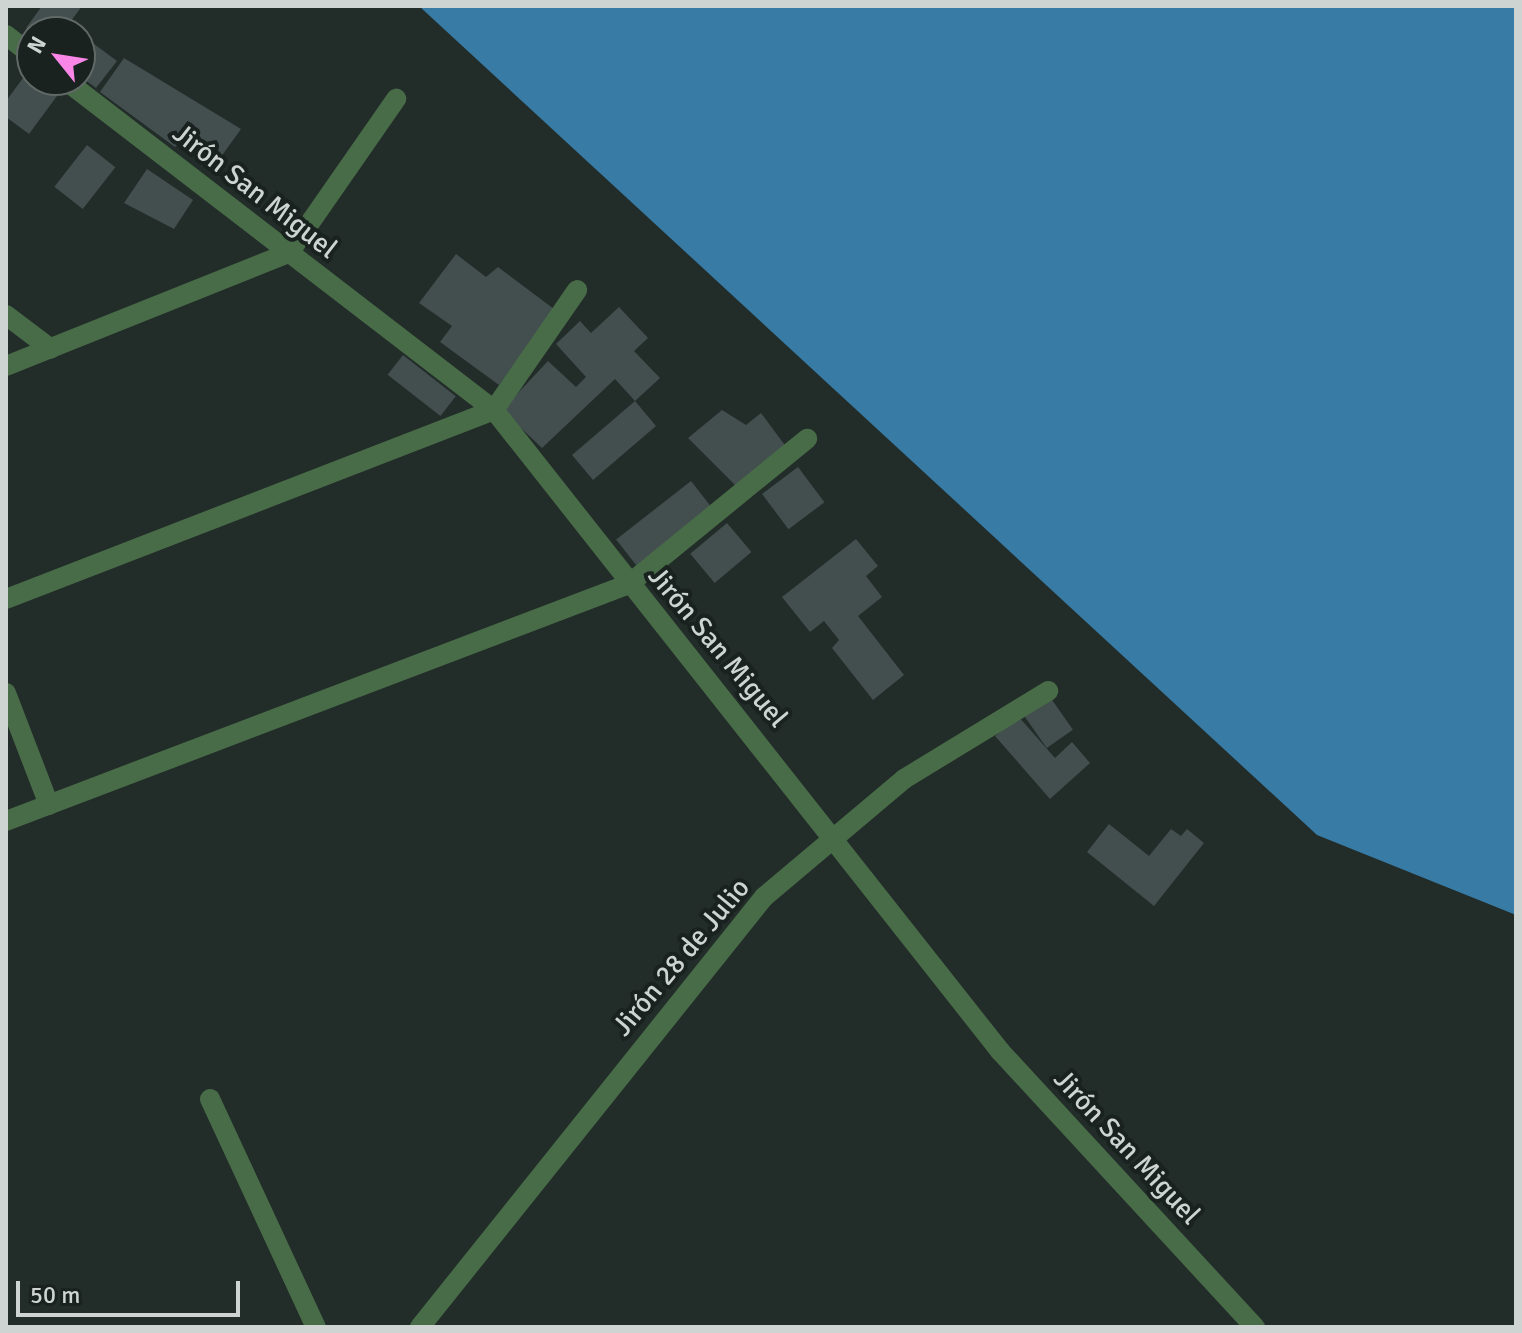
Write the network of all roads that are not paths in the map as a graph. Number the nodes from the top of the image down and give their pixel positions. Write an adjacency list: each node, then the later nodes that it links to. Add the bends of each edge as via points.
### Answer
1 (86, 96): 3 (street, Jirón San Miguel)
2 (396, 99): 3 (street)
3 (289, 253): 6 (street); 8 (street, Jirón San Miguel)
4 (577, 290): 8 (street)
5 (6, 315): 6 (street)
6 (51, 349): 7 (street)
7 (6, 366)
8 (494, 410): 10 (street, Jirón San Miguel); 11 (street)
9 (807, 439): 10 (street)
10 (629, 584): 14 (street); 16 (street, Jirón San Miguel)
11 (6, 599)
12 (1048, 691): 16 (street, Jirón 28 de Julio, via 904,779)
13 (6, 693): 14 (street)
14 (49, 805): 15 (street)
15 (6, 821)
16 (832, 836): 19 (street, Jirón 28 de Julio, via 737,928); 20 (street, Jirón San Miguel, via 1000,1051)
17 (210, 1099): 18 (street)
18 (316, 1327)
19 (420, 1327)
20 (1255, 1327)

